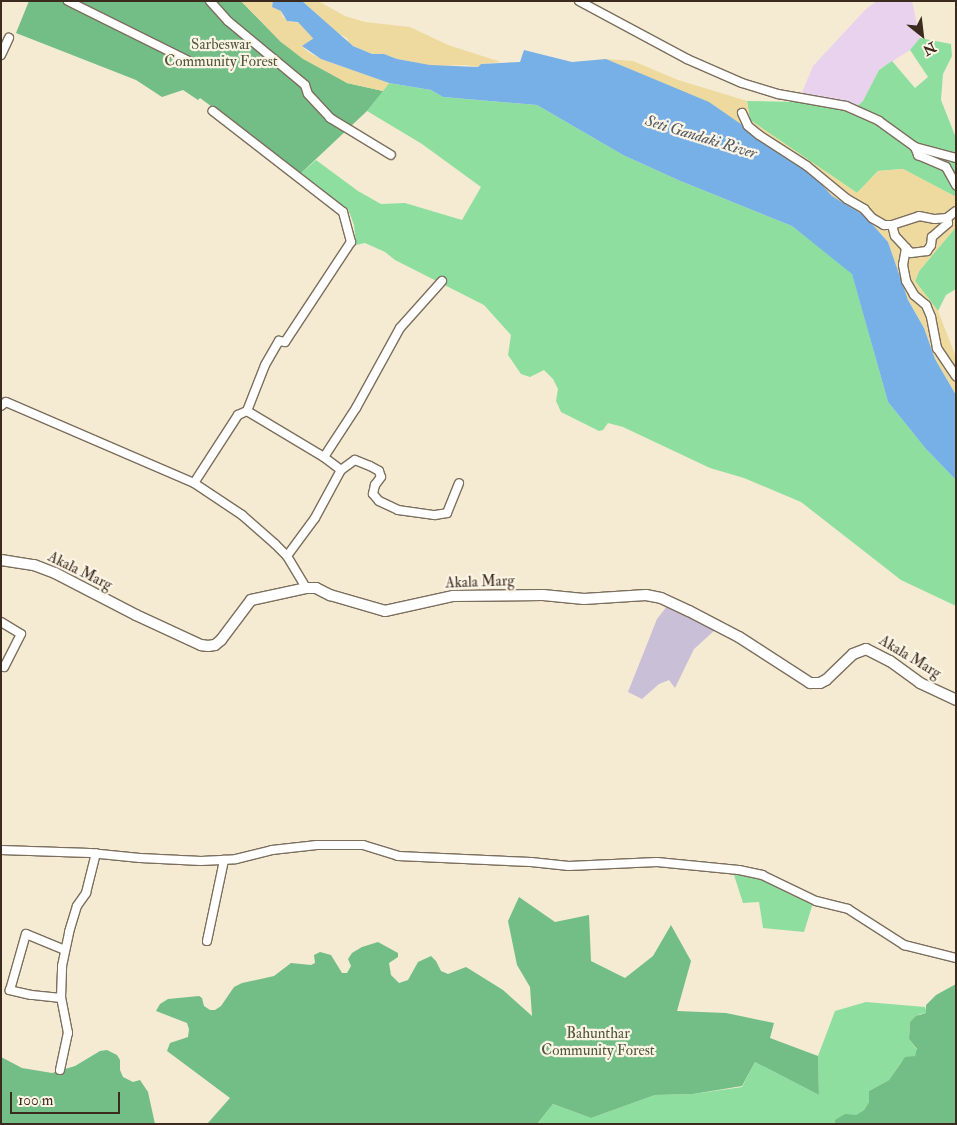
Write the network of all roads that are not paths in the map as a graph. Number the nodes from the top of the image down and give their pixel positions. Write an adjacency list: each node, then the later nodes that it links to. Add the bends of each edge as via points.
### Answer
1 (68, 1): 6 (street)
2 (210, 1): 10 (street, via 228,21 305,85 308,94 330,118)
3 (579, 1): 9 (street, via 687,59 742,83 778,94 846,106 880,121)
4 (9, 38): 5 (street)
5 (1, 55)
6 (188, 62)
7 (213, 111): 20 (street, via 343,212 350,242 285,342 279,341 265,364)
8 (742, 113): 15 (street, via 748,126 759,135 808,166 847,200 864,208 872,218 884,225)
9 (915, 147): 11 (street); 12 (street, via 918,155 946,167)
10 (390, 155)
11 (956, 158)
12 (956, 185)
13 (956, 212): 14 (street)
14 (947, 218): 15 (street, via 919,216); 16 (street, via 948,223 932,237 927,251 911,253)
15 (892, 225): 16 (street, via 895,236)
16 (906, 248): 18 (street, via 903,265 906,281 914,295 926,305 937,348)
17 (442, 281): 21 (street, via 400,328 356,408)
18 (956, 376)
19 (1, 406): 23 (street, via 6,402)
20 (247, 411): 21 (street); 23 (street, via 238,415)
21 (324, 457): 22 (street)
22 (341, 470): 24 (street, via 355,460 370,466 382,477 373,494 379,501 398,510 435,515 447,513); 25 (street, via 315,518)
23 (194, 483): 25 (street, via 242,515)
24 (459, 483)
25 (287, 556): 27 (street)
26 (1, 560): 27 (main road, Akala Marg, via 34,565 55,573 136,616 208,646 220,640 251,600)
27 (306, 588): 30 (main road, Akala Marg, via 316,588 385,611 453,596 543,595 584,599 646,595 682,608 739,637 810,683 826,680 853,654 866,649 890,661 920,683)
28 (1, 622): 29 (street, via 21,634 4,667)
29 (1, 666)
30 (956, 700)
31 (1, 850): 32 (street)
32 (96, 853): 33 (street, via 163,860); 35 (street, via 86,893 77,906)
33 (224, 860): 34 (street); 36 (street, via 316,845 363,845 398,856 569,866 657,862 738,870 762,875 816,901 848,909 904,945)
34 (207, 940)
35 (65, 950): 37 (street); 37 (street, via 26,934 10,990 31,996)
36 (956, 958)
37 (61, 998): 38 (street, via 68,1033)
38 (60, 1070)

